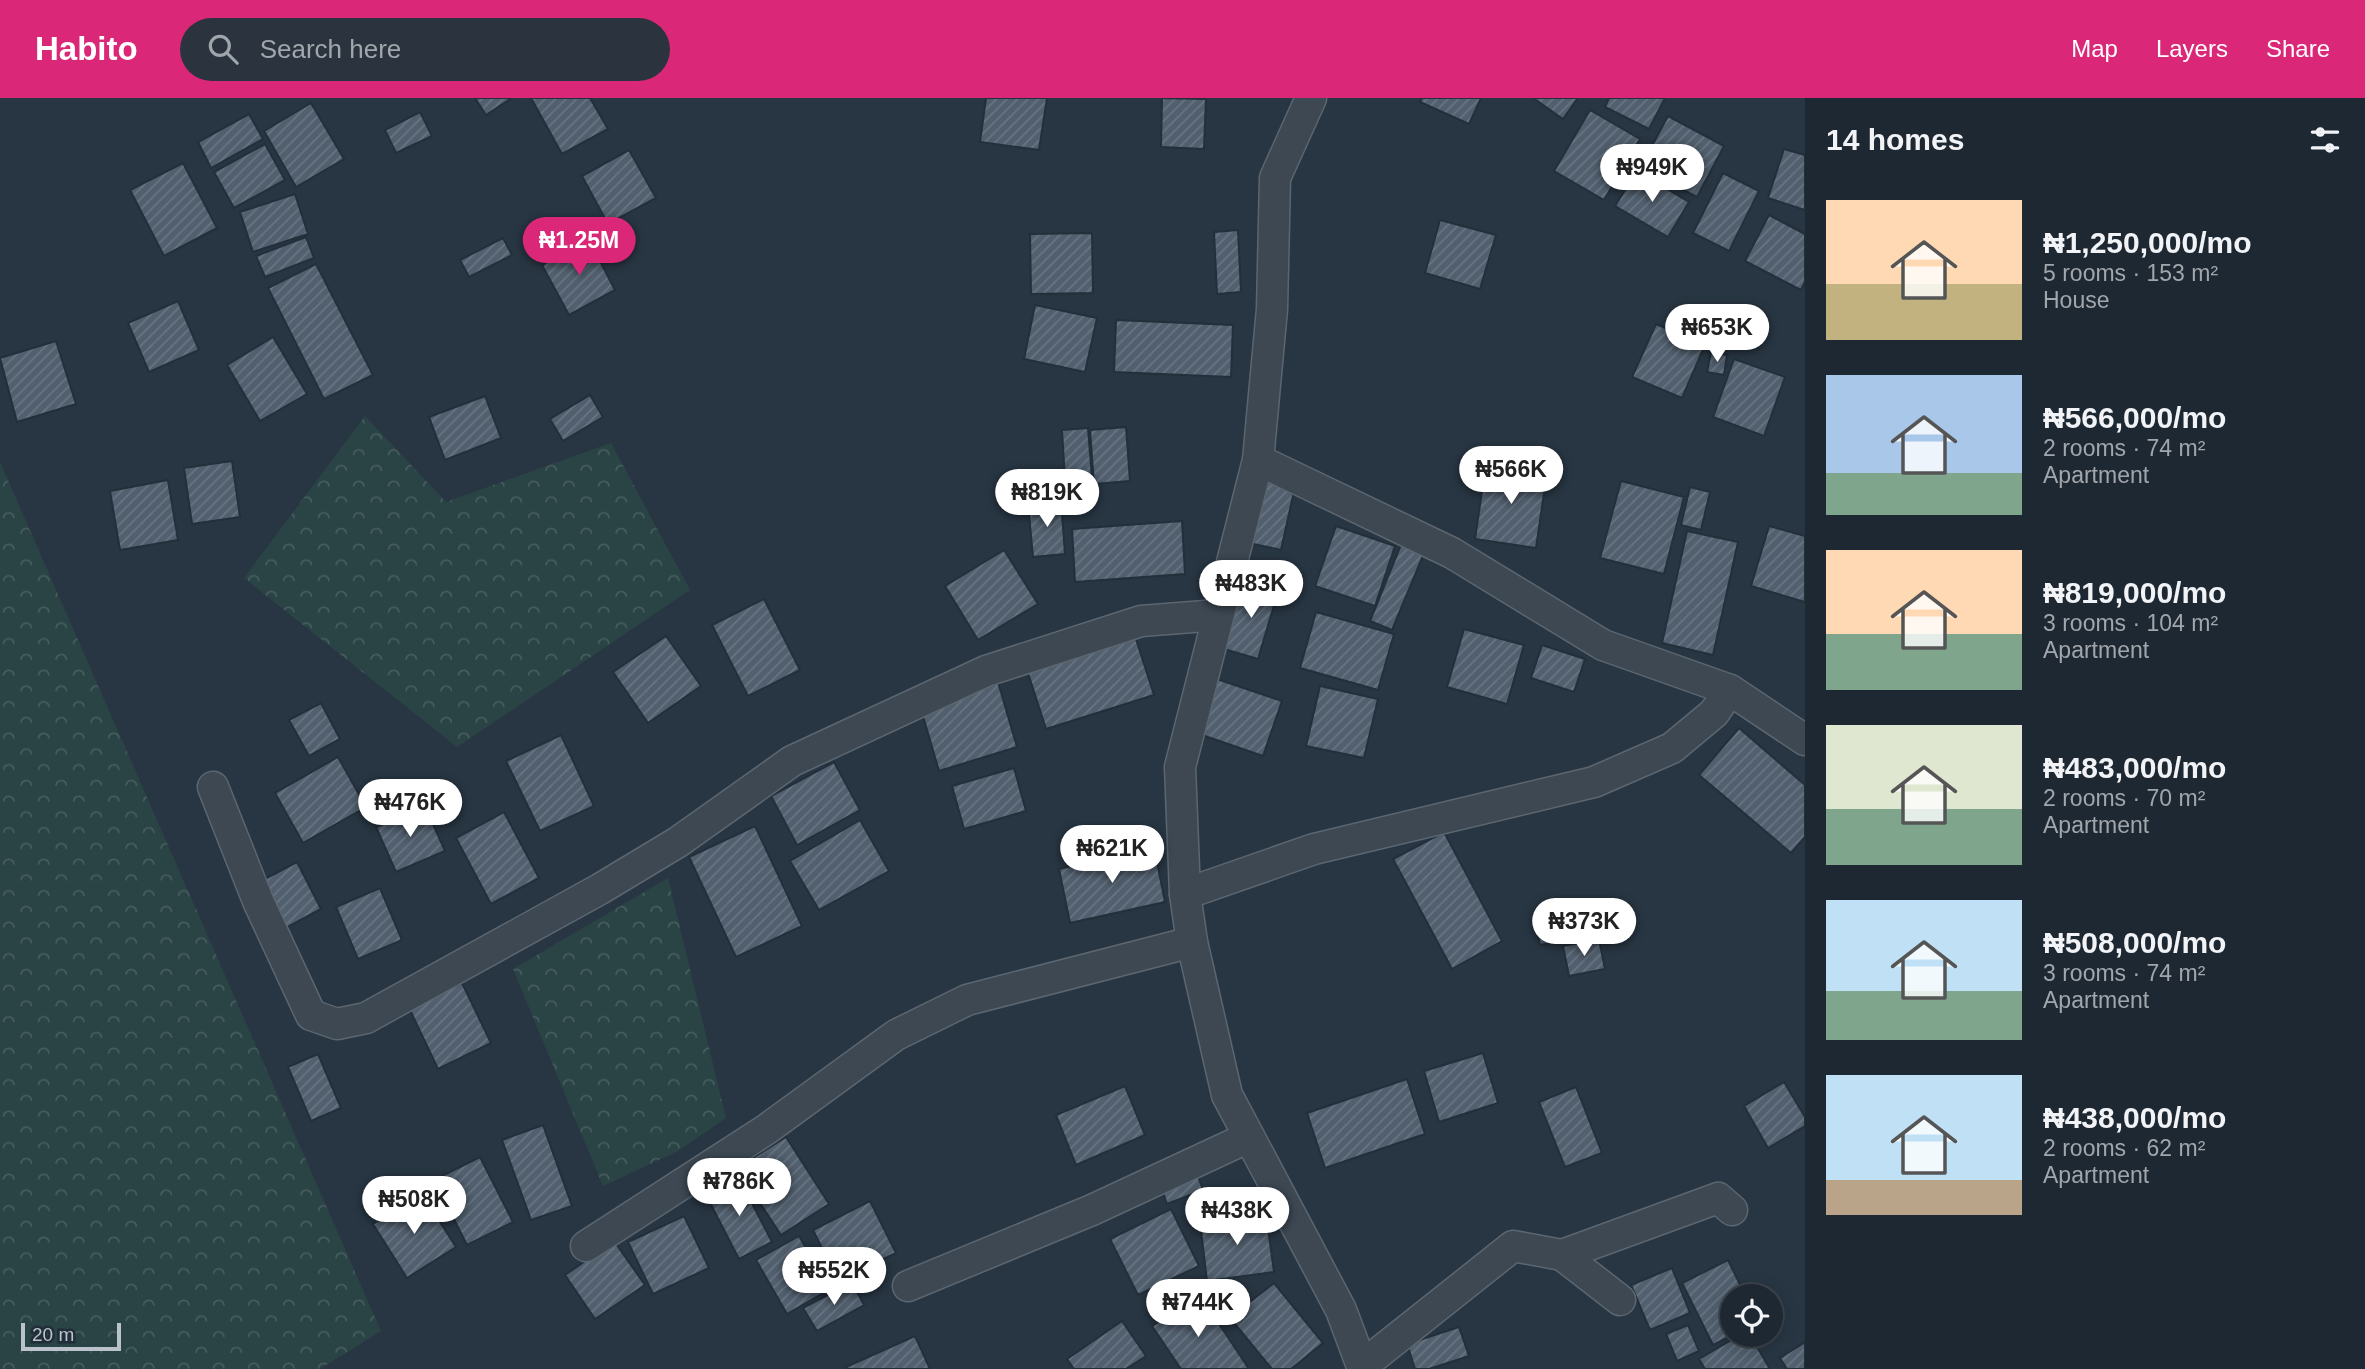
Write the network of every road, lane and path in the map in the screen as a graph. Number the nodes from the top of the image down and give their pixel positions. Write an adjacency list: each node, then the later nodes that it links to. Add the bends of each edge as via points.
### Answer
1 (1311, 98): 2 (street, via 1275,178 1272,309)
2 (1258, 460): 3 (street); 4 (street, via 1452,553 1603,645)
3 (1218, 615): 6 (street, via 1141,621 986,671 841,738 792,761 678,842 600,889 366,1018 337,1024 311,1015 258,901); 7 (street, via 1180,767)
4 (1730, 690): 5 (street); 7 (street, via 1714,713 1672,748 1594,782 1314,849)
5 (1805, 740)
6 (213, 787)
7 (1185, 894): 8 (street)
8 (1192, 943): 9 (street, via 1227,1095); 11 (street, via 967,1000 908,1029 767,1129)
9 (1249, 1137): 13 (street, via 1092,1210); 15 (street, via 1341,1310)
10 (1732, 1210): 12 (street, via 1718,1198)
11 (586, 1246)
12 (1562, 1255): 14 (street); 15 (street, via 1513,1246)
13 (908, 1286)
14 (1620, 1300)
15 (1362, 1367)

